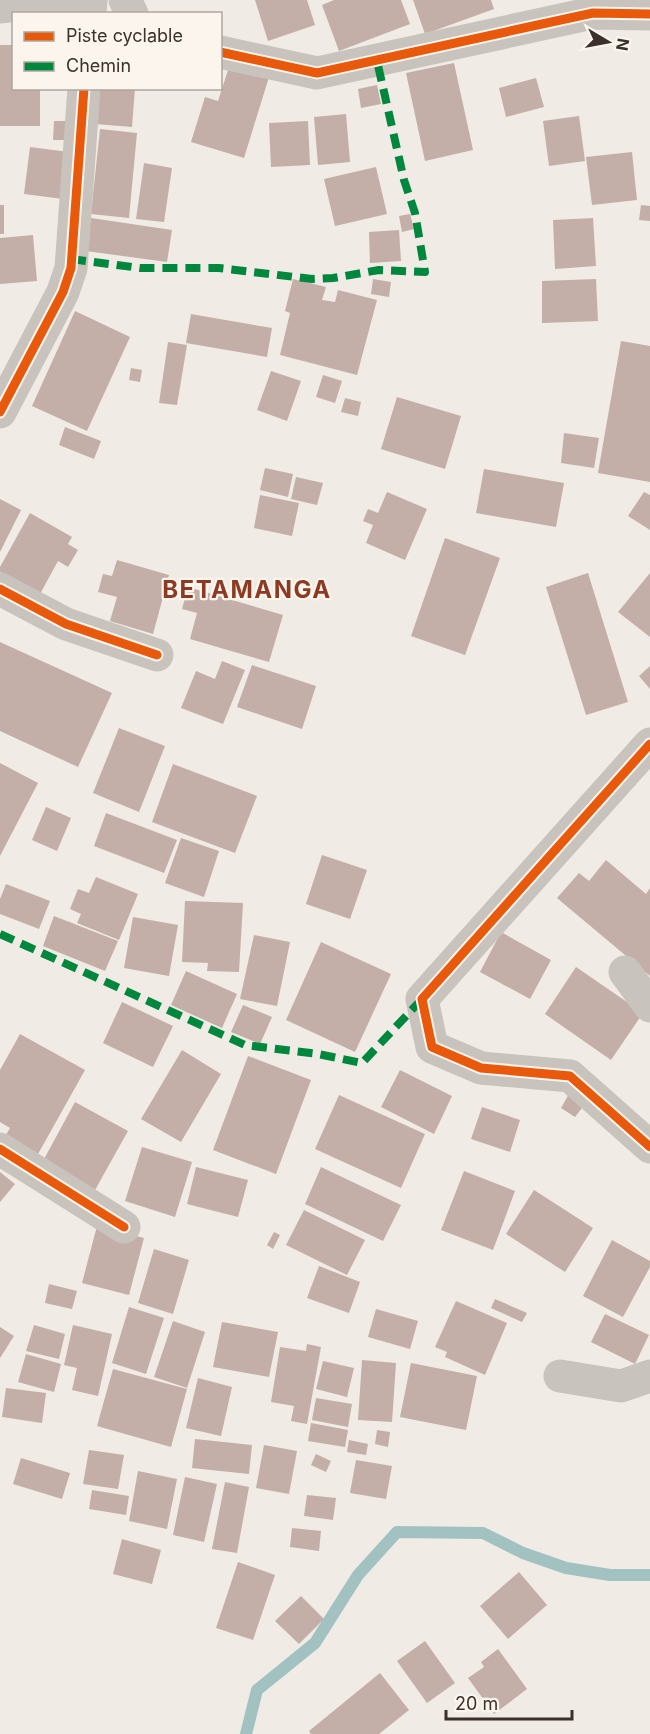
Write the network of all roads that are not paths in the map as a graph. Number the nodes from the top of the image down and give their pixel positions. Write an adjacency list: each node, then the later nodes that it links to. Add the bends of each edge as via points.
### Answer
1 (65, 0): 2 (street)
2 (0, 7)
3 (650, 14): 4 (street, via 593,13 316,73)
4 (222, 52)
5 (84, 90): 6 (street, via 71,268 63,292)
6 (0, 412)
7 (0, 589): 8 (street, via 66,624)
8 (157, 655)
9 (650, 744): 12 (street, via 422,999 432,1047 481,1068 570,1076)
10 (626, 972): 11 (street)
11 (650, 1006)
12 (650, 1147)
13 (0, 1149): 14 (street)
14 (124, 1227)
15 (560, 1376): 16 (street, via 621,1386)
16 (650, 1376)

